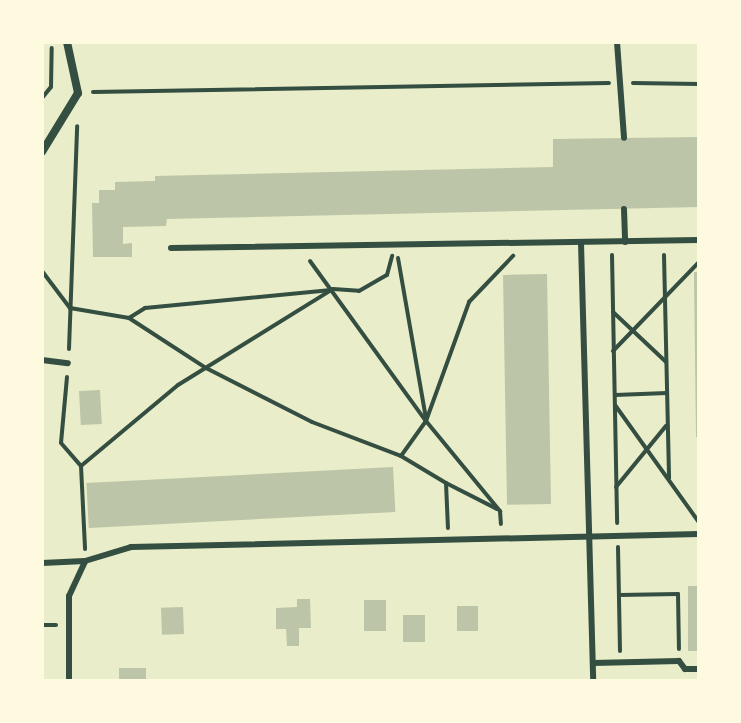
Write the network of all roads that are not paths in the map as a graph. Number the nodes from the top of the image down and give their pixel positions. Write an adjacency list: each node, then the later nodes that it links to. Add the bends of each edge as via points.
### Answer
1 (67, 42): 4 (street, via 78,93)
2 (617, 42): 3 (lane)
3 (624, 138)
4 (42, 152)
5 (624, 209): 7 (lane)
6 (699, 240): 7 (lane)
7 (625, 242): 8 (lane)
8 (581, 243): 9 (lane); 13 (lane)
9 (171, 248)
10 (42, 360): 11 (lane)
11 (68, 363)
12 (699, 534): 13 (lane)
13 (591, 537): 14 (lane, via 131,547); 16 (lane)
14 (85, 561): 15 (lane); 19 (lane, via 69,596)
15 (42, 563)
16 (593, 663): 17 (lane, via 679,661); 20 (lane)
17 (685, 669): 18 (lane); 21 (lane)
18 (699, 669)
19 (69, 681)
20 (593, 681)
21 (685, 681)

